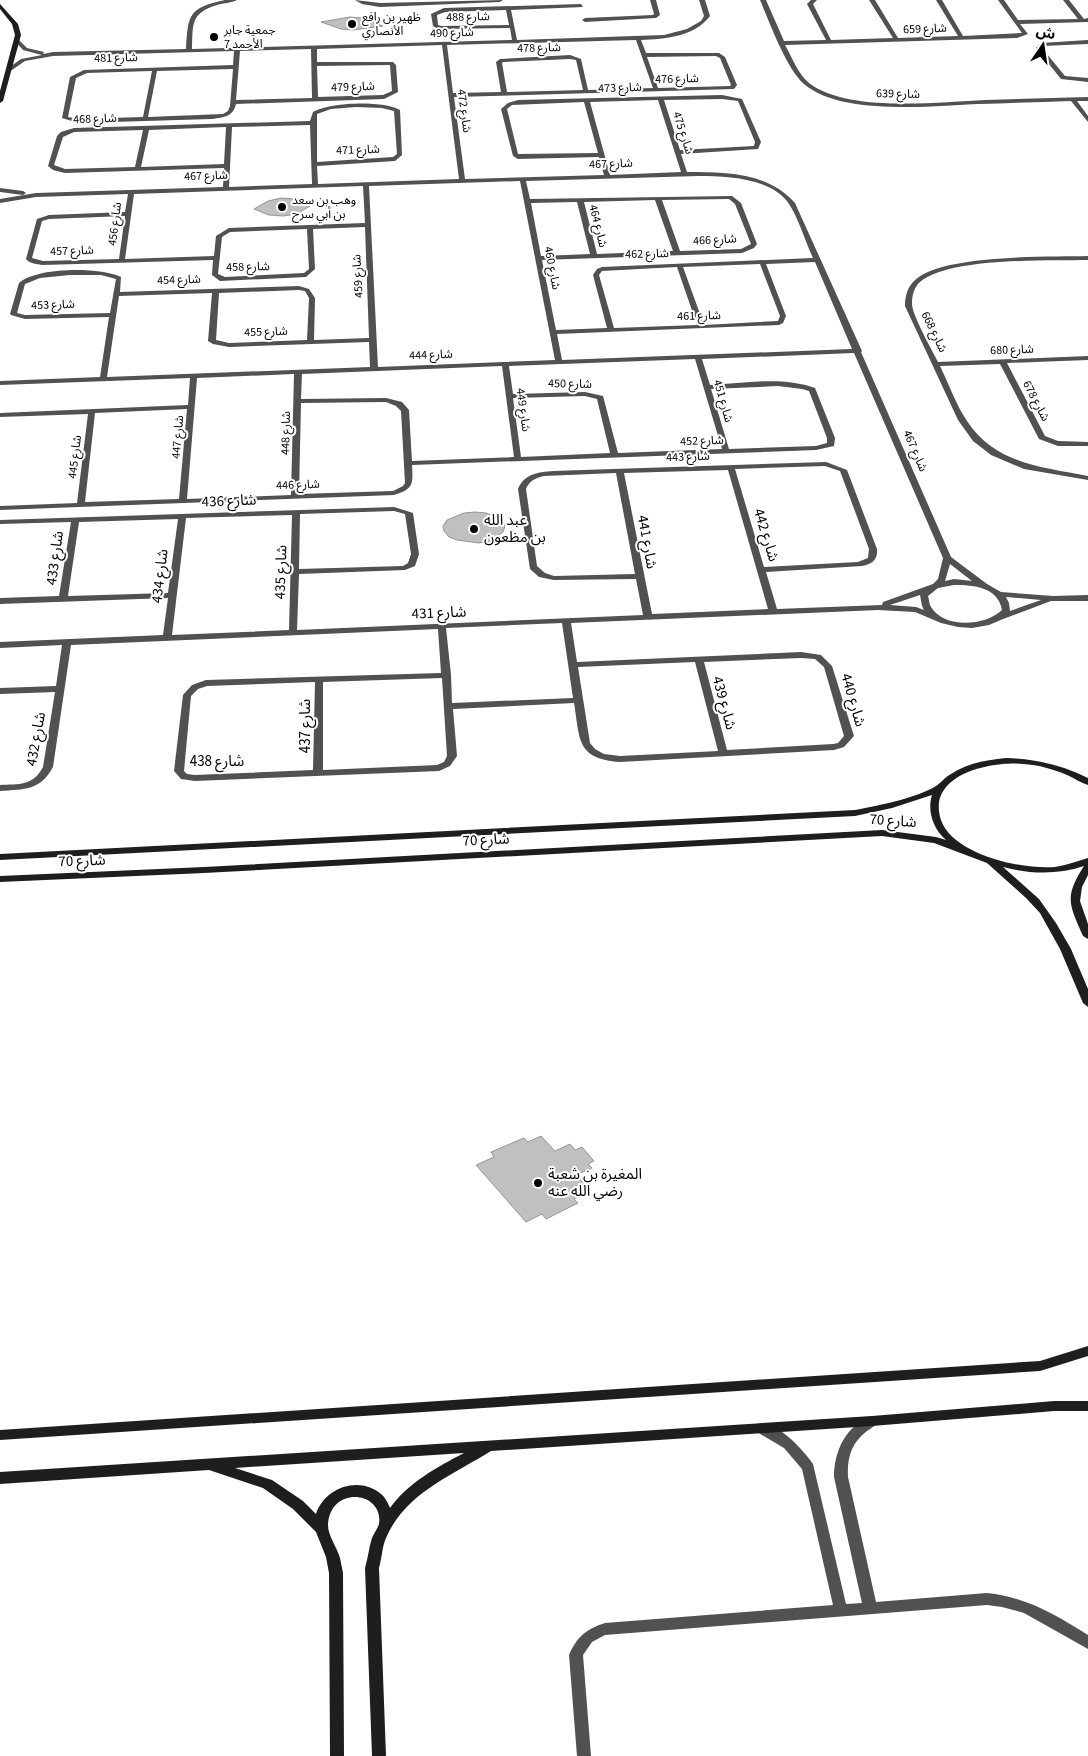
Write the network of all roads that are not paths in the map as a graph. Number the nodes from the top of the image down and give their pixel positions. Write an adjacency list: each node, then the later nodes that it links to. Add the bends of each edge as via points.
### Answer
1 (234, 0): 32 (street, via 214,5 196,15 191,22)
2 (358, 0): 12 (street, via 370,4)
3 (500, 0): 12 (street)
4 (653, 0): 16 (street, via 654,17)
5 (702, 0): 20 (street, شارع 490, via 707,16 702,23 673,34)
6 (763, 0): 27 (street, شارع 639)
7 (814, 0): 25 (street, via 810,4)
8 (872, 0): 23 (street)
9 (939, 0): 21 (street)
10 (1001, 0): 18 (street)
11 (1066, 0): 17 (street)
12 (432, 2)
13 (581, 3): 15 (street, شارع 488); 16 (street)
14 (0, 6): 26 (main road, via 16,24)
15 (508, 8): 19 (street); 19 (street, شارع 488, via 439,11 434,14 436,26 444,28)
16 (585, 20): 22 (street)
17 (1085, 20): 18 (street)
18 (1018, 22): 21 (street, شارع 659, via 1025,34)
19 (512, 26): 24 (street)
20 (638, 38): 22 (street, شارع 490); 34 (street)
21 (962, 38): 23 (street, شارع 659)
22 (590, 39): 24 (street, شارع 490)
23 (896, 39): 25 (street, شارع 659)
24 (515, 41): 29 (street, شارع 490)
25 (829, 41): 27 (street, شارع 659)
26 (18, 42): 33 (street, شارع 490, via 25,49); 37 (main road)
27 (783, 42): 47 (street, شارع 639, via 807,84 852,101 901,104)
28 (1088, 42): 39 (street, via 1049,43 1038,48 1063,78)
29 (444, 43): 30 (street, شارع 490); 42 (street, شارع 472)
30 (314, 47): 31 (street, شارع 490); 35 (street)
31 (237, 49): 32 (street, شارع 490); 36 (street)
32 (189, 50): 33 (street, شارع 490)
33 (53, 54): 37 (street, شارع 490, via 23,60)
34 (644, 55): 40 (street); 40 (street, شارع 476, via 717,54 722,57 734,85 732,88)
35 (314, 64): 45 (street); 45 (street, شارع 479, via 391,63 395,92 384,97)
36 (236, 67): 38 (street, شارع 481); 50 (street)
37 (10, 69): 48 (main road)
38 (155, 69): 51 (street); 51 (street, شارع 481, via 90,70 74,75 65,118 78,122)
39 (1088, 80)
40 (656, 90): 41 (street, شارع 476)
41 (586, 92): 43 (street, شارع 476); 43 (street, شارع 478, via 578,59 561,58 502,60 499,62)
42 (450, 94): 43 (street, شارع 476); 64 (street, شارع 472)
43 (504, 94)
44 (660, 98): 49 (street, شارع 473); 56 (street, شارع 475); 56 (street, شارع 473, via 722,97 740,100 758,142 756,148 750,150)
45 (315, 99): 50 (street, شارع 479)
46 (1088, 99): 47 (street, شارع 639)
47 (1073, 100): 52 (street)
48 (0, 101)
49 (587, 101): 57 (street); 57 (street, شارع 473, via 518,102 504,109 518,157)
50 (233, 102): 51 (street, شارع 481, via 230,112 225,115)
51 (145, 120)
52 (1088, 120)
53 (313, 123): 54 (street, شارع 468); 58 (street, شارع 471); 58 (street, شارع 471, via 317,112 330,107 394,107 397,110 400,154 392,160)
54 (229, 126): 55 (street, شارع 468); 59 (street)
55 (146, 129): 60 (street); 60 (street, شارع 468, via 74,130 64,133 60,136 51,166 59,171)
56 (678, 152): 61 (street, شارع 475)
57 (600, 155): 62 (street)
58 (315, 164): 66 (street, شارع 471)
59 (227, 166): 60 (street, شارع 468); 67 (street)
60 (138, 169)
61 (685, 174): 62 (street, شارع 467); 84 (street, شارع 467, via 741,177 778,190 792,202)
62 (607, 176): 63 (street, شارع 467)
63 (524, 179): 64 (street, شارع 467); 74 (street, شارع 460)
64 (462, 181): 65 (street, شارع 467)
65 (366, 184): 66 (street, شارع 467); 76 (street, شارع 459)
66 (315, 185): 67 (street, شارع 467)
67 (226, 188): 69 (street, شارع 467)
68 (0, 190): 70 (street, شارع 467)
69 (131, 191): 70 (street, شارع 467); 75 (street, شارع 456)
70 (36, 195): 73 (street, شارع 467)
71 (658, 198): 72 (street, شارع 466); 78 (street); 78 (street, شارع 466, via 722,196 735,200 754,244 742,251)
72 (580, 200): 74 (street, شارع 466); 79 (street, شارع 464)
73 (0, 201)
74 (528, 201): 81 (street, شارع 460)
75 (128, 214): 83 (street, شارع 456); 83 (street, شارع 457, via 39,220 29,259 43,263)
76 (367, 225): 77 (street, شارع 458); 93 (street, شارع 459)
77 (310, 228): 80 (street, شارع 458, via 229,230 219,236); 80 (street, شارع 458, via 312,269 306,275 220,279 215,275)
78 (677, 253): 79 (street, شارع 466)
79 (594, 256): 81 (street, شارع 466)
80 (216, 258): 83 (street, شارع 457)
81 (539, 258): 92 (street, شارع 460)
82 (1088, 258): 101 (street, شارع 668, via 972,263 945,268 918,280 911,288 908,306)
83 (122, 260)
84 (818, 260): 85 (street, شارع 462); 95 (street, شارع 467)
85 (762, 262): 86 (street, شارع 462); 90 (street, شارع 461, via 783,316 781,322 770,326)
86 (679, 265): 90 (street); 91 (street, شارع 462, via 599,270 596,275)
87 (216, 290): 88 (street, شارع 454); 94 (street, شارع 454, via 307,290 312,298); 94 (street, شارع 455, via 212,341 215,343)
88 (118, 294): 89 (street); 89 (street, شارع 453, via 119,278 110,274 38,276 22,283 13,314 25,317)
89 (113, 315): 105 (street)
90 (701, 327): 91 (street, شارع 461)
91 (611, 330): 92 (street, شارع 461)
92 (553, 332): 98 (street, شارع 460)
93 (373, 340): 94 (street, شارع 455); 102 (street, شارع 459)
94 (310, 342)
95 (858, 351): 96 (street, شارع 444); 129 (street, شارع 467)
96 (698, 356): 98 (street, شارع 444); 107 (street, شارع 451)
97 (1088, 358): 99 (street, شارع 680)
98 (559, 361): 100 (street, شارع 444)
99 (1002, 361): 101 (street, شارع 680); 113 (street, شارع 678, via 1042,437 1060,444)
100 (505, 364): 102 (street, شارع 444); 108 (street, شارع 449)
101 (937, 364): 120 (street, شارع 668, via 962,420 984,446 1028,467)
102 (374, 368): 103 (street, شارع 444)
103 (298, 371): 104 (street, شارع 444); 109 (street, شارع 448)
104 (194, 376): 105 (street, شارع 444); 110 (street, شارع 447)
105 (103, 378): 106 (street, شارع 444)
106 (2, 383)
107 (707, 387): 114 (street, شارع 451); 114 (street, شارع 452, via 806,386 812,390 831,438 831,444 816,448)
108 (509, 396): 115 (street, شارع 450, via 585,394 600,398); 116 (street, شارع 449)
109 (298, 401): 117 (street, شارع 446, via 386,400 399,404 405,410); 121 (street, شارع 448)
110 (192, 407): 111 (street); 122 (street, شارع 447)
111 (92, 411): 112 (street); 123 (street, شارع 445)
112 (0, 415)
113 (1088, 444)
114 (726, 451): 115 (street, شارع 452)
115 (615, 456): 116 (street, شارع 452)
116 (518, 459): 117 (street, شارع 452)
117 (409, 463): 121 (street, شارع 446, via 409,483 394,493)
118 (731, 468): 119 (street, شارع 443); 130 (street, شارع 442); 130 (street, شارع 443, via 826,464 843,470 873,549 874,556 866,563)
119 (620, 472): 132 (street, شارع 441); 132 (street, شارع 443, via 544,474 531,477 523,484 533,567 542,575 554,578)
120 (1088, 478)
121 (295, 496): 122 (street, شارع 446)
122 (183, 501): 123 (street, شارع 446)
123 (81, 505): 124 (street, شارع 446)
124 (0, 508)
125 (296, 512): 126 (street, شارع 436); 131 (street, شارع 435); 131 (street, شارع 436, via 406,511 410,517 415,554 412,564 405,568)
126 (182, 517): 127 (street, شارع 436); 136 (street, شارع 434)
127 (75, 520): 128 (street, شارع 436); 138 (street, شارع 433)
128 (0, 522)
129 (947, 558): 133 (street, via 942,580); 134 (street, شارع 467)
130 (762, 570): 142 (street, شارع 442)
131 (295, 572): 148 (street, شارع 435)
132 (639, 576): 144 (street, شارع 441)
133 (933, 587): 134 (street, شارع 431, via 959,582); 141 (street, شارع 431); 145 (street, via 924,595 923,604)
134 (985, 587): 135 (street)
135 (998, 594): 139 (street); 143 (street, via 1006,605)
136 (171, 595): 138 (street); 149 (street, شارع 434)
137 (1088, 598): 139 (street)
138 (63, 599): 140 (street)
139 (1053, 600): 143 (street, شارع 431)
140 (0, 601)
141 (878, 607): 142 (street, شارع 431); 145 (street, شارع 431, via 916,610)
142 (773, 611): 144 (street, شارع 431)
143 (1003, 616): 145 (street, شارع 431, via 994,622 975,625 952,624)
144 (648, 617): 146 (street, شارع 431)
145 (939, 619)
146 (566, 621): 147 (street, شارع 431); 153 (street, شارع 440)
147 (442, 627): 148 (street, شارع 431); 154 (street, شارع 438)
148 (293, 632): 149 (street, شارع 431)
149 (167, 638): 150 (street, شارع 431)
150 (67, 642): 151 (street, شارع 431); 156 (street, شارع 432)
151 (0, 645)
152 (699, 660): 153 (street, شارع 440); 160 (street, شارع 439); 160 (street, شارع 440, via 818,657 828,666 849,736 841,745 834,747)
153 (574, 665): 158 (street, شارع 440)
154 (447, 675): 155 (street, شارع 438); 159 (street, شارع 438)
155 (318, 678): 161 (street, شارع 437); 161 (street, شارع 438, via 206,683 195,687 187,695 179,771 184,777 195,778)
156 (59, 689): 157 (street, شارع 432); 163 (street, شارع 432, via 44,776 39,782 27,786)
157 (0, 692)
158 (579, 700): 159 (street); 160 (street, شارع 440, via 586,743 590,752 598,756 620,759)
159 (449, 706): 161 (street, شارع 438, via 452,756 447,764 438,768)
160 (723, 752)
161 (318, 773)
162 (1088, 782): 164 (main road, شارع 70, via 1051,766 1010,761 968,768)
163 (0, 788)
164 (940, 788): 165 (main road, via 934,804 938,822 951,839); 166 (main road, شارع 70, via 897,805 855,813)
165 (972, 854): 168 (main road); 170 (main road, شارع 70, via 936,840 882,833)
166 (0, 857)
167 (1088, 861): 168 (main road, via 1071,868 1045,870 1018,869)
168 (991, 862): 172 (main road, via 1036,902 1048,918)
169 (1088, 867): 171 (main road, via 1074,892 1074,902)
170 (0, 879)
171 (1088, 936)
172 (1088, 1003)
173 (1088, 1351): 177 (main road, via 1040,1366)
174 (1088, 1406): 175 (main road, via 1054,1406)
175 (872, 1422): 176 (main road); 183 (street, via 849,1438 840,1464)
176 (762, 1428): 178 (main road); 184 (street, via 790,1444 808,1468)
177 (0, 1435)
178 (491, 1446): 179 (main road); 181 (main road, via 434,1477 405,1500)
179 (203, 1464): 180 (main road); 182 (main road, via 266,1484 298,1505)
180 (0, 1478)
181 (386, 1525): 182 (main road, via 387,1514 376,1497 354,1491 336,1496 324,1508); 187 (main road, via 379,1538 372,1568)
182 (321, 1528): 186 (main road, via 336,1573)
183 (870, 1608): 184 (street); 185 (street, via 1001,1600 1030,1608)
184 (841, 1611): 188 (street, via 605,1629 586,1637 576,1655)
185 (1088, 1643)
186 (338, 1756)
187 (379, 1756)
188 (584, 1756)

